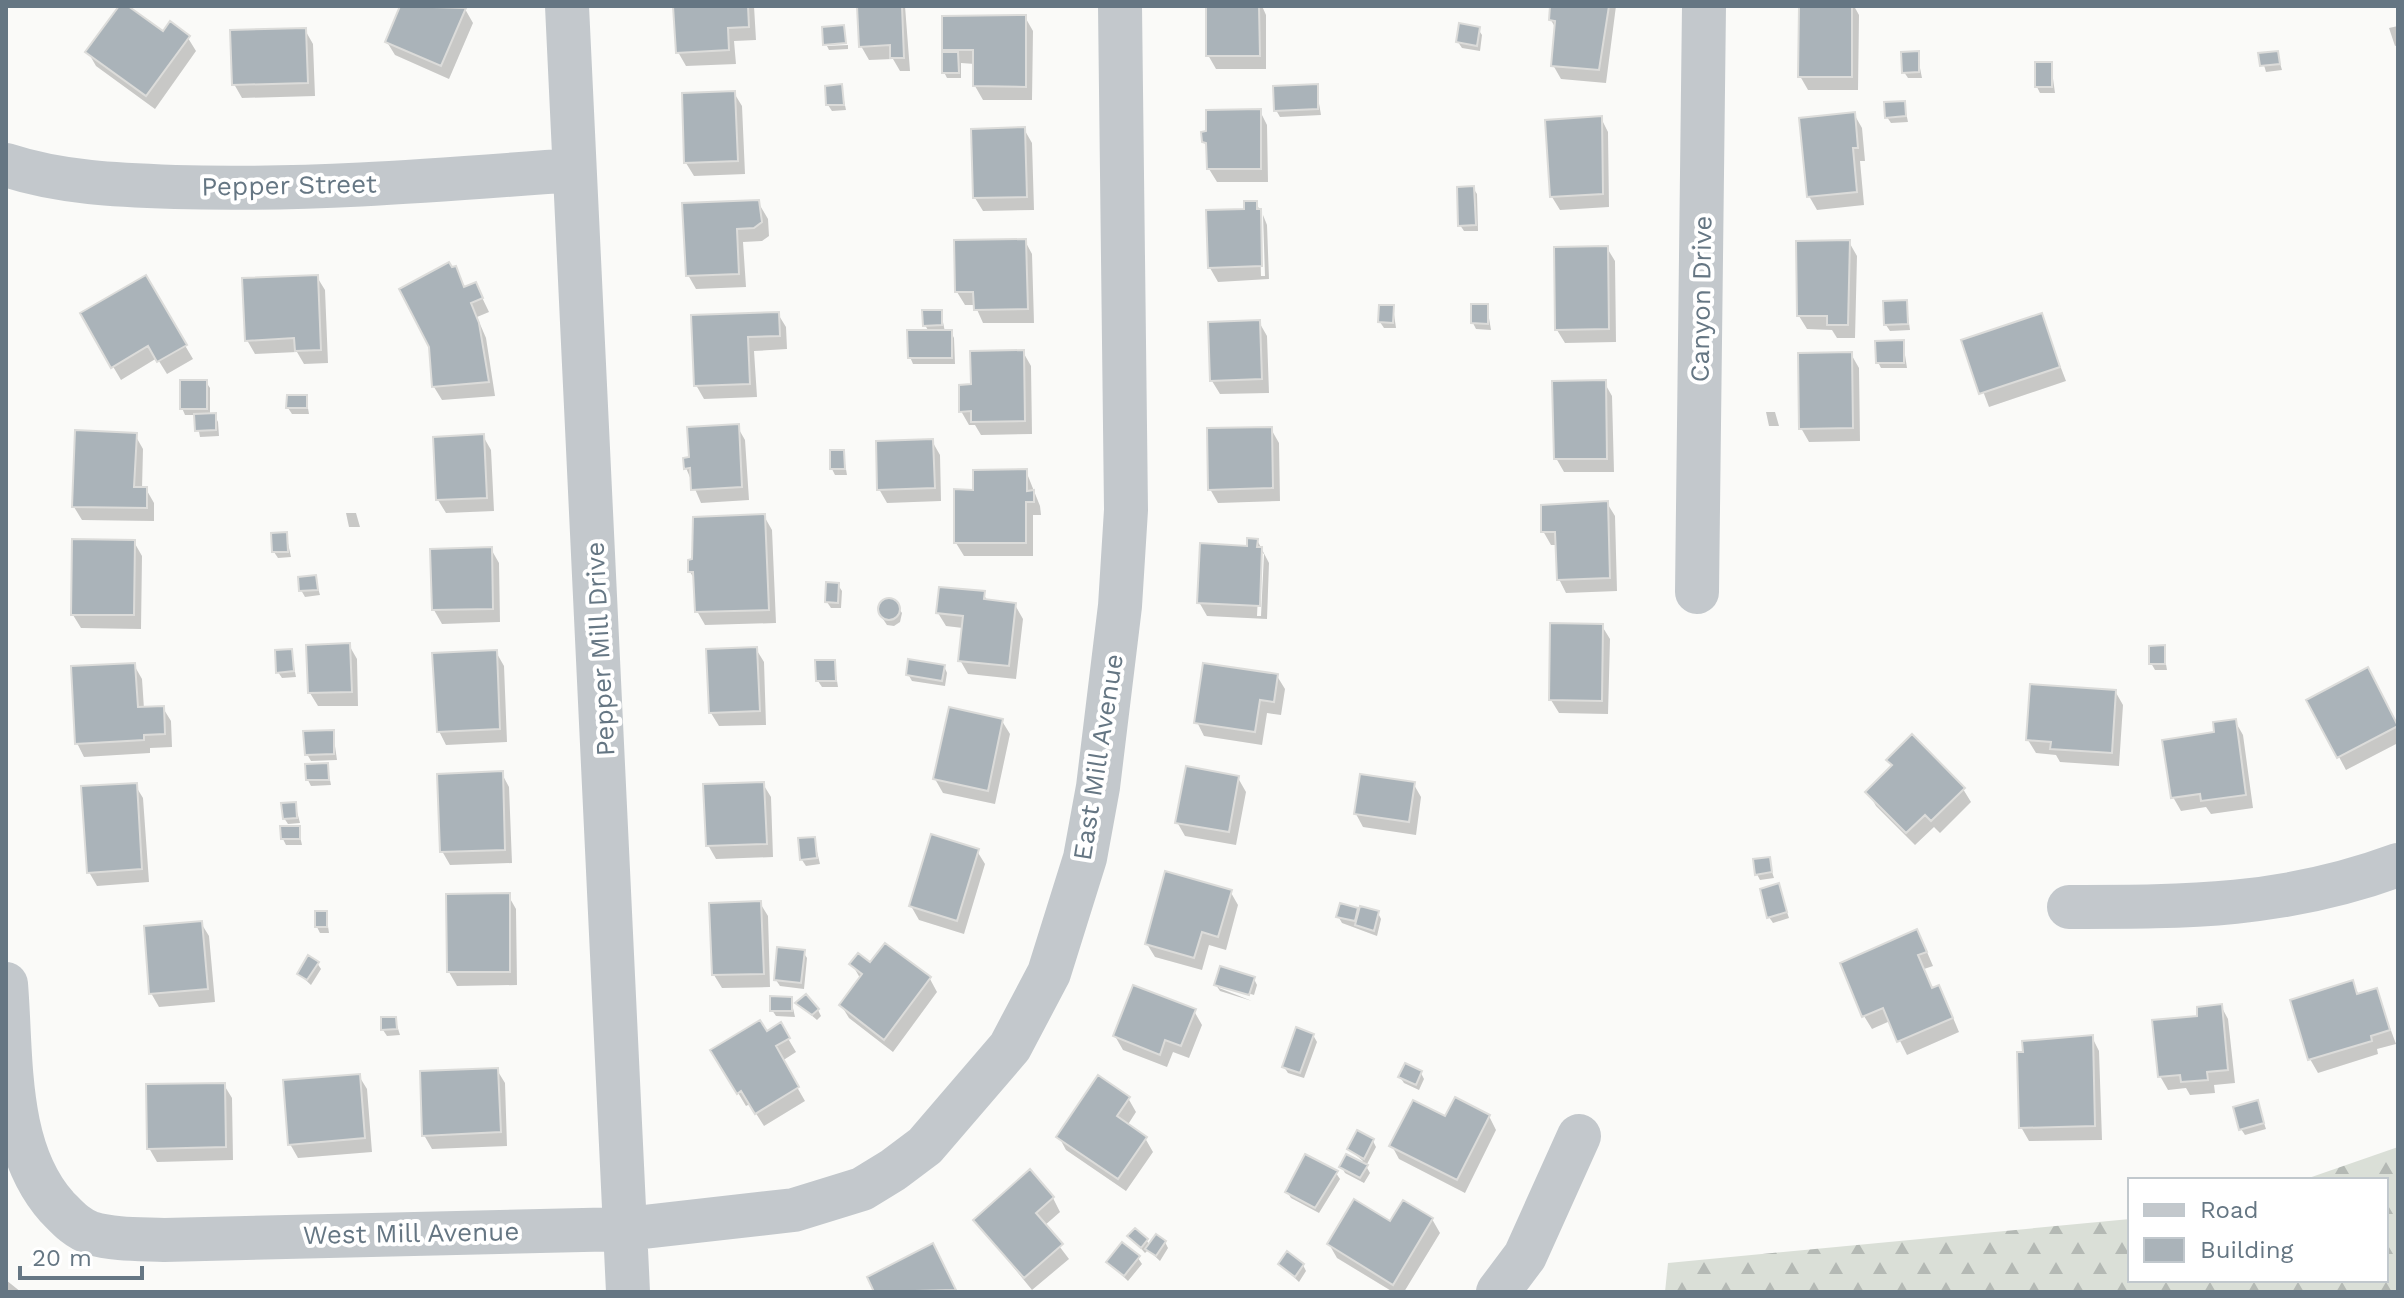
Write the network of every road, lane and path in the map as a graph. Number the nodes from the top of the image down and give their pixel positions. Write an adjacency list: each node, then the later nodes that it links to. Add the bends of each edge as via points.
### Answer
1 (567, 6): 5 (street, Pepper Mill Drive)
2 (1120, 6): 11 (street, East Mill Avenue, via 1126,510 1120,606 1085,858 1049,973 1010,1047 961,1108 925,1146 873,1183 794,1210)
3 (1704, 6): 6 (street, Canyon Drive)
4 (6, 165): 5 (street, Pepper Street, via 86,182 212,188 362,186)
5 (573, 170): 11 (street, Pepper Mill Drive)
6 (1697, 592)
7 (2398, 865): 8 (street, via 2359,880 2264,901)
8 (2069, 907)
9 (6, 984): 11 (street, West Mill Avenue, via 18,1119 27,1160 52,1201 90,1233 164,1240)
10 (1579, 1136): 13 (street, via 1525,1256)
11 (626, 1229): 12 (street, Pepper Mill Drive)
12 (628, 1292)
13 (1498, 1292)

